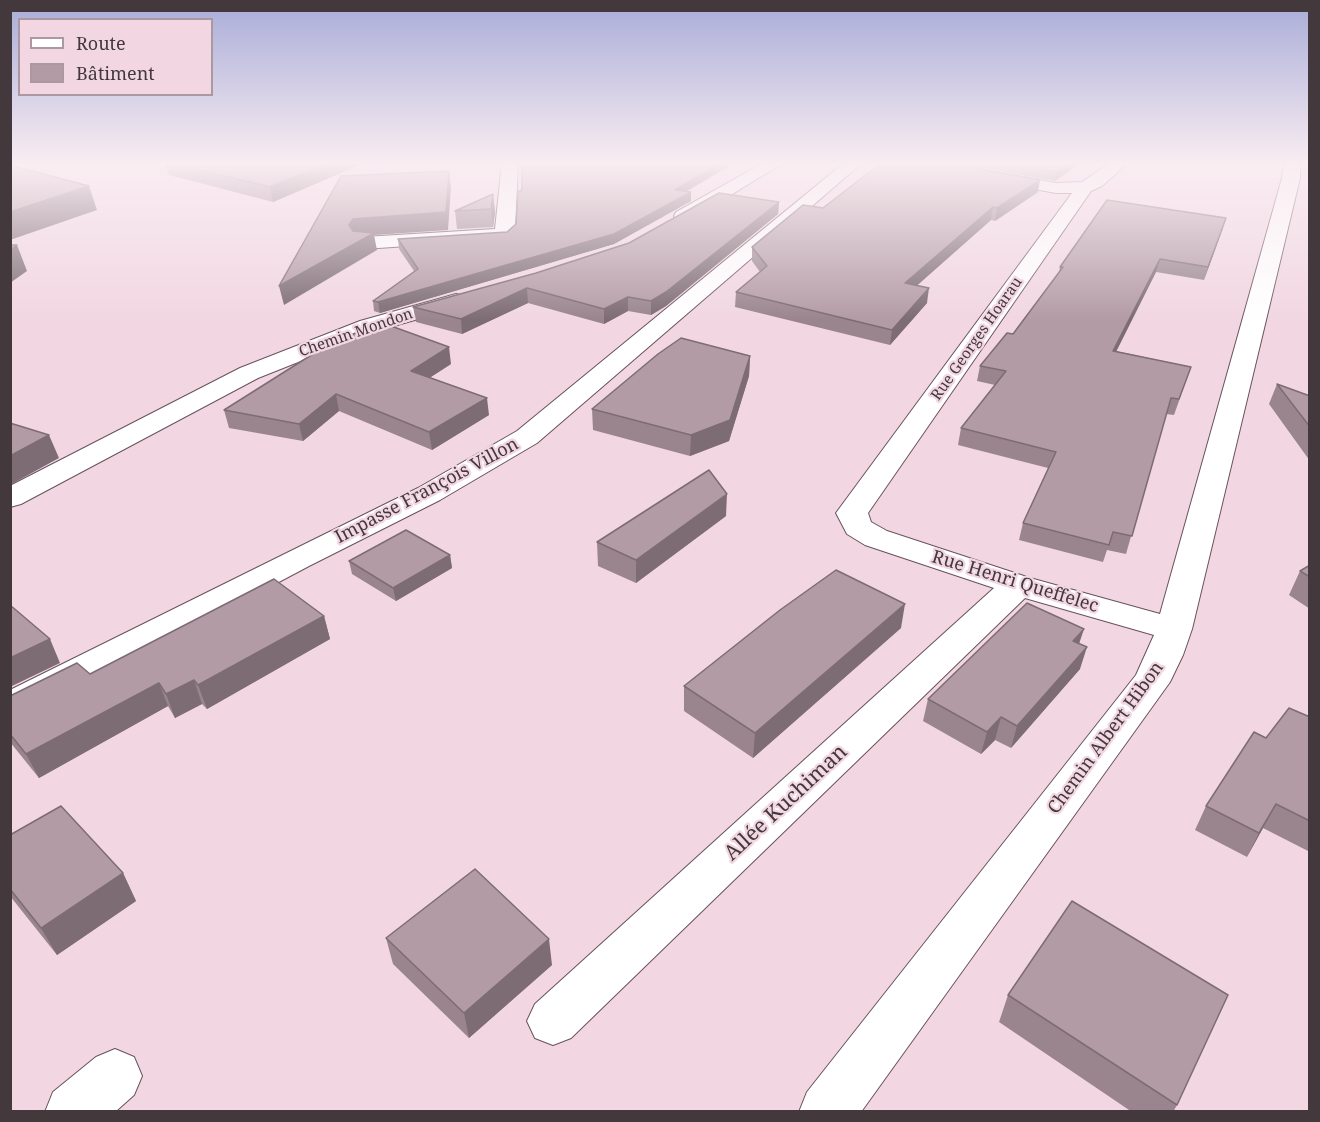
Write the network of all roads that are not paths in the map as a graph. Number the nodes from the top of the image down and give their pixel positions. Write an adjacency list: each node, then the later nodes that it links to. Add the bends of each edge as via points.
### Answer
1 (506, 215): 7 (street, via 505,232 501,235)
2 (683, 215): 6 (street)
3 (792, 215): 13 (street, Impasse François Villon, via 527,437 429,494)
4 (1065, 215): 10 (street, Rue Georges Hoarau, via 852,513)
5 (1281, 215): 12 (street, Chemin Albert Hibon)
6 (663, 227)
7 (364, 243)
8 (472, 296): 9 (street, Chemin Mondon, via 368,326 249,373)
9 (10, 498)
10 (858, 527): 11 (street, Rue Henri Queffelec, via 876,538)
11 (1018, 585): 12 (street, Rue Henri Queffelec); 14 (street, Allée Kuchiman)
12 (1174, 629): 17 (street, Chemin Albert Hibon, via 1151,682)
13 (10, 707)
14 (553, 1021)
15 (115, 1076): 16 (street)
16 (73, 1112)
17 (827, 1112)

